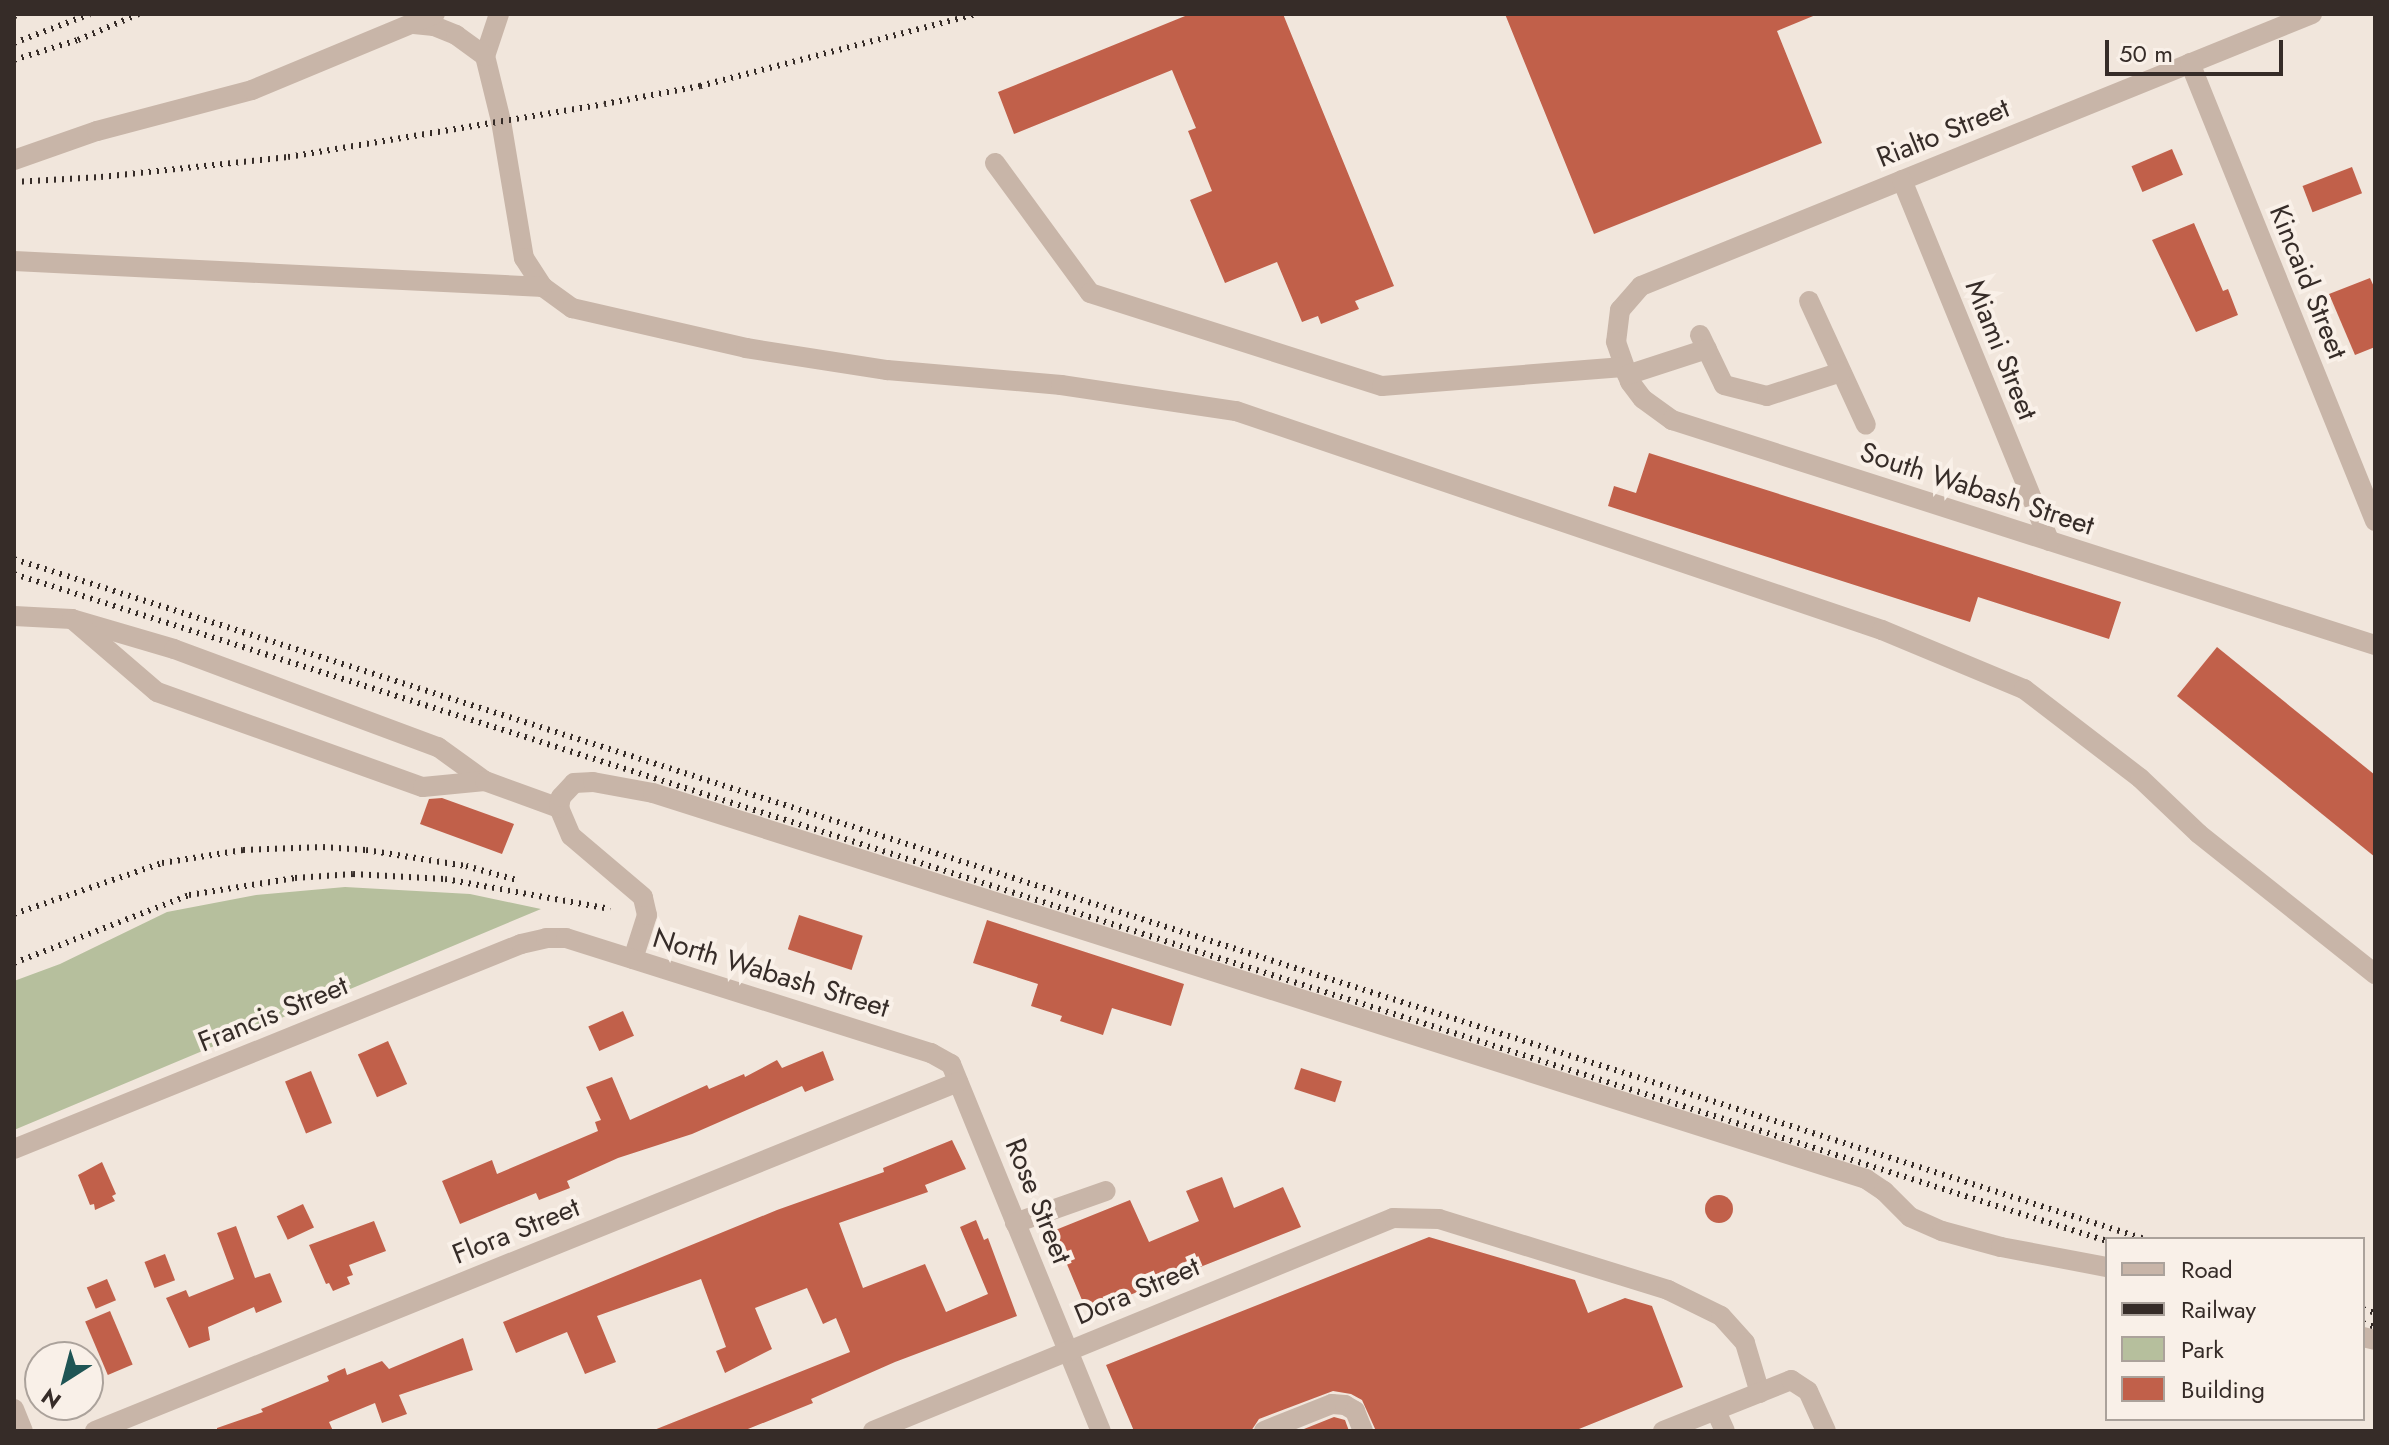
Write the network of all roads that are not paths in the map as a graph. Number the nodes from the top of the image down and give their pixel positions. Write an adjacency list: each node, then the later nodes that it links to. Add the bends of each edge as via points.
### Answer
1 (435, 14): 4 (street)
2 (499, 14): 5 (street)
3 (2312, 14): 6 (street, Rialto Street)
4 (412, 24): 5 (street, via 456,35); 7 (street, via 252,90 97,131)
5 (485, 56): 11 (street, via 524,258)
6 (2190, 63): 9 (street, Rialto Street); 16 (street, Kincaid Street)
7 (14, 160)
8 (995, 163): 13 (street, via 1090,293 1382,386)
9 (1902, 180): 13 (street, Rialto Street, via 1641,286 1620,310 1617,328); 17 (street, Miami Street)
10 (14, 261): 11 (street)
11 (543, 287): 25 (street, via 572,308 746,348 1236,411 1882,630 2024,689 2140,778 2199,834)
12 (1809, 301): 14 (street)
13 (1625, 371): 14 (street, via 1704,342 1724,385 1767,396); 17 (street, South Wabash Street, via 1643,399 1672,420)
14 (1841, 372): 15 (street)
15 (1866, 425)
16 (2375, 521)
17 (2049, 541): 20 (street, South Wabash Street)
18 (14, 616): 19 (street)
19 (72, 619): 21 (street, via 174,649 438,747); 21 (street, via 157,692 423,787)
20 (2375, 645)
21 (485, 781): 22 (street)
22 (559, 808): 24 (street, via 571,836 643,897 647,915); 30 (street, via 574,783 653,793 1866,1179 1910,1217 1933,1229)
23 (554, 938): 24 (street, North Wabash Street); 27 (street, Francis Street, via 521,944)
24 (633, 959): 26 (street, North Wabash Street, via 931,1053 951,1064)
25 (2375, 974)
26 (958, 1082): 29 (street, Rose Street); 36 (street, Flora Street)
27 (14, 1149)
28 (1106, 1191): 29 (street)
29 (1015, 1223): 31 (street, Rose Street)
30 (2105, 1267)
31 (1068, 1350): 32 (street, Dora Street, via 1393,1218 1426,1218 1668,1290 1721,1316 1745,1343); 37 (street, Dora Street); 38 (street, Rose Street)
32 (1760, 1393): 34 (street); 43 (street, via 1791,1380 1808,1391)
33 (14, 1409): 35 (street)
34 (1716, 1411): 41 (street); 42 (street)
35 (23, 1431)
36 (95, 1431)
37 (873, 1431)
38 (1101, 1431)
39 (1264, 1431): 40 (street, via 1332,1404 1355,1411)
40 (1363, 1431)
41 (1663, 1431)
42 (1725, 1431)
43 (1826, 1431)

